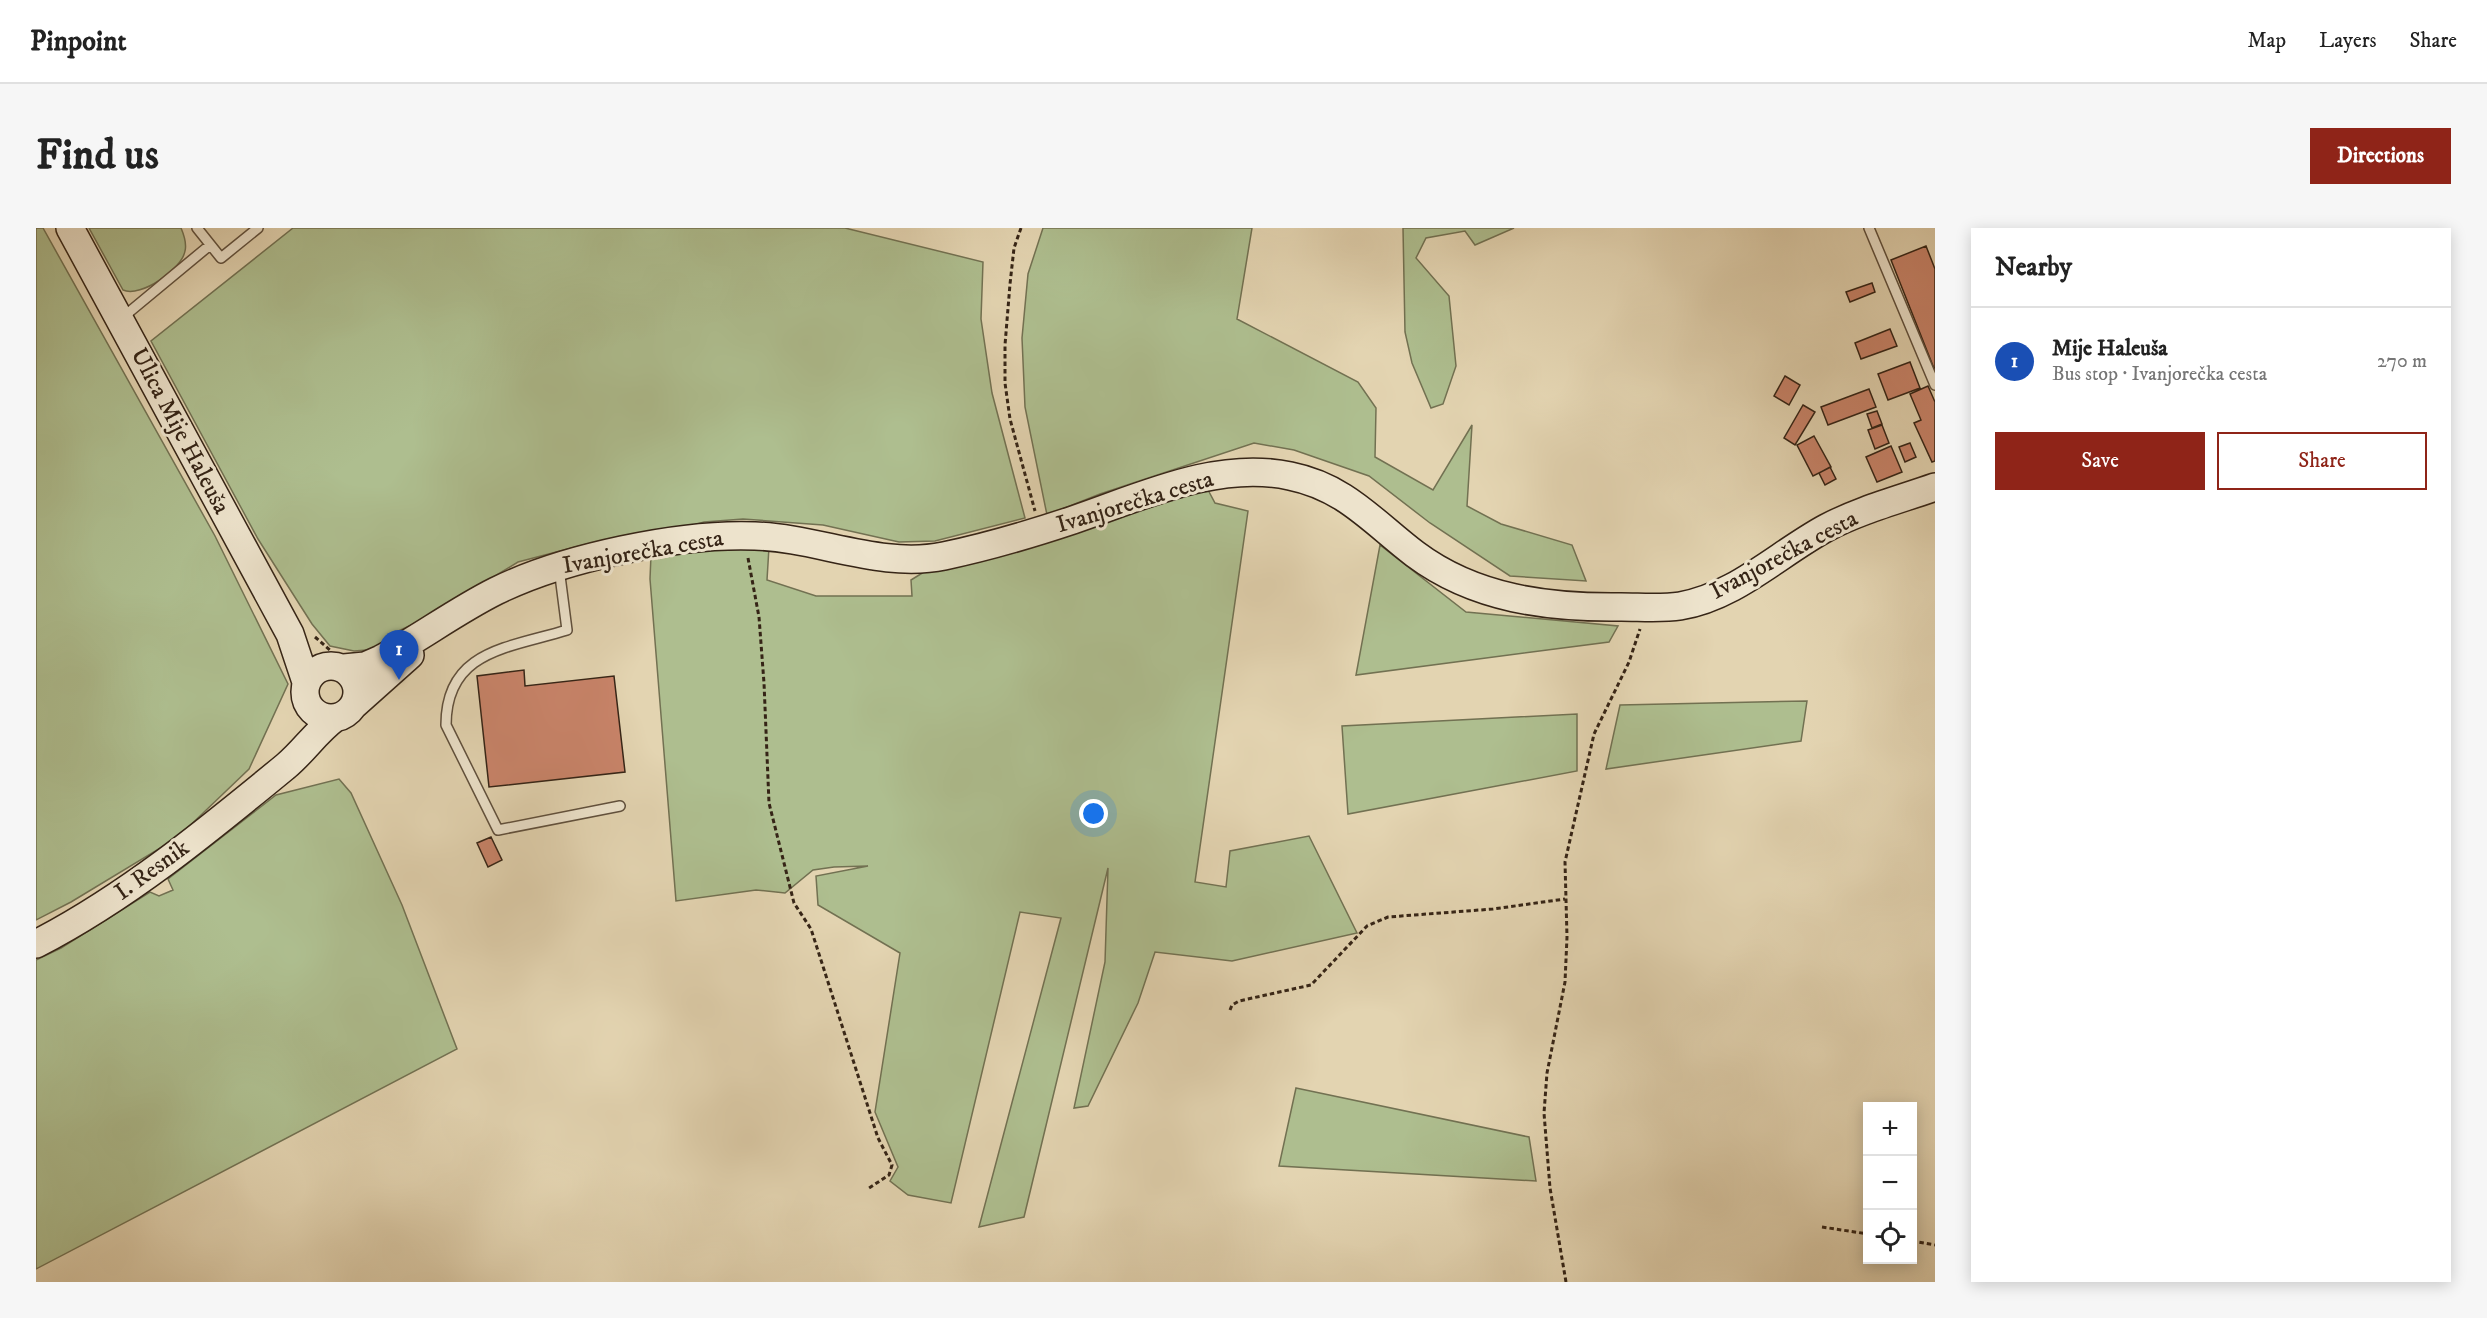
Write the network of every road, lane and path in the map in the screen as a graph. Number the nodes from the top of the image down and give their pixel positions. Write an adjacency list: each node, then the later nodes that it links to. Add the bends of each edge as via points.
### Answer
1 (70, 228): 7 (main road, Ulica Mije Haleuša)
2 (197, 228): 6 (lane)
3 (258, 228): 6 (lane, via 221,258)
4 (1021, 228): 10 (path, via 1014,248 1010,284 1005,383 1010,419)
5 (1869, 228): 8 (lane)
6 (210, 245): 7 (lane)
7 (120, 320): 15 (main road, Ulica Mije Haleuša)
8 (1935, 385)
9 (1935, 487): 13 (main road, Ivanjorečka cesta, via 1838,522 1725,591 1679,606)
10 (1042, 530): 11 (main road, Ivanjorečka cesta, via 944,556 903,560 772,537); 13 (main road, Ivanjorečka cesta, via 1214,476 1254,471 1281,474 1308,480 1339,494 1418,556 1470,585 1546,604)
11 (742, 536): 12 (main road, Ivanjorečka cesta, via 697,538); 24 (path, via 752,568 759,616 769,803 794,903 811,929 878,1138 892,1165 889,1175)
12 (559, 566): 14 (main road, Ivanjorečka cesta, via 518,580); 20 (lane, via 567,630 482,657 469,666 450,691 446,725 498,830)
13 (1645, 607): 21 (path, via 1629,662 1594,734 1565,862)
14 (438, 626): 16 (main road, Ivanjorečka cesta, via 365,666); 18 (main road, Ivanjorečka cesta)
15 (290, 634): 16 (main road, Ulica Mije Haleuša, via 318,657); 17 (main road, Ulica Mije Haleuša)
16 (340, 667): 17 (main road, via 318,669); 18 (main road, via 356,681 358,689)
17 (307, 693): 18 (main road, via 320,716); 19 (main road, I. Resnik, via 305,719 295,741)
18 (345, 712): 19 (main road, I. Resnik, via 324,726 291,762)
19 (261, 786): 22 (main road, I. Resnik, via 182,850 105,904)
20 (620, 806)
21 (1565, 899): 23 (path, via 1388,917 1367,926 1311,985 1239,1001); 29 (path, via 1565,982 1547,1073 1544,1113 1550,1188)
22 (36, 944)
23 (1230, 1010)
24 (868, 1188)
25 (1821, 1227): 26 (path)
26 (1863, 1233)
27 (1917, 1242): 28 (path)
28 (1935, 1245)
29 (1566, 1282)

